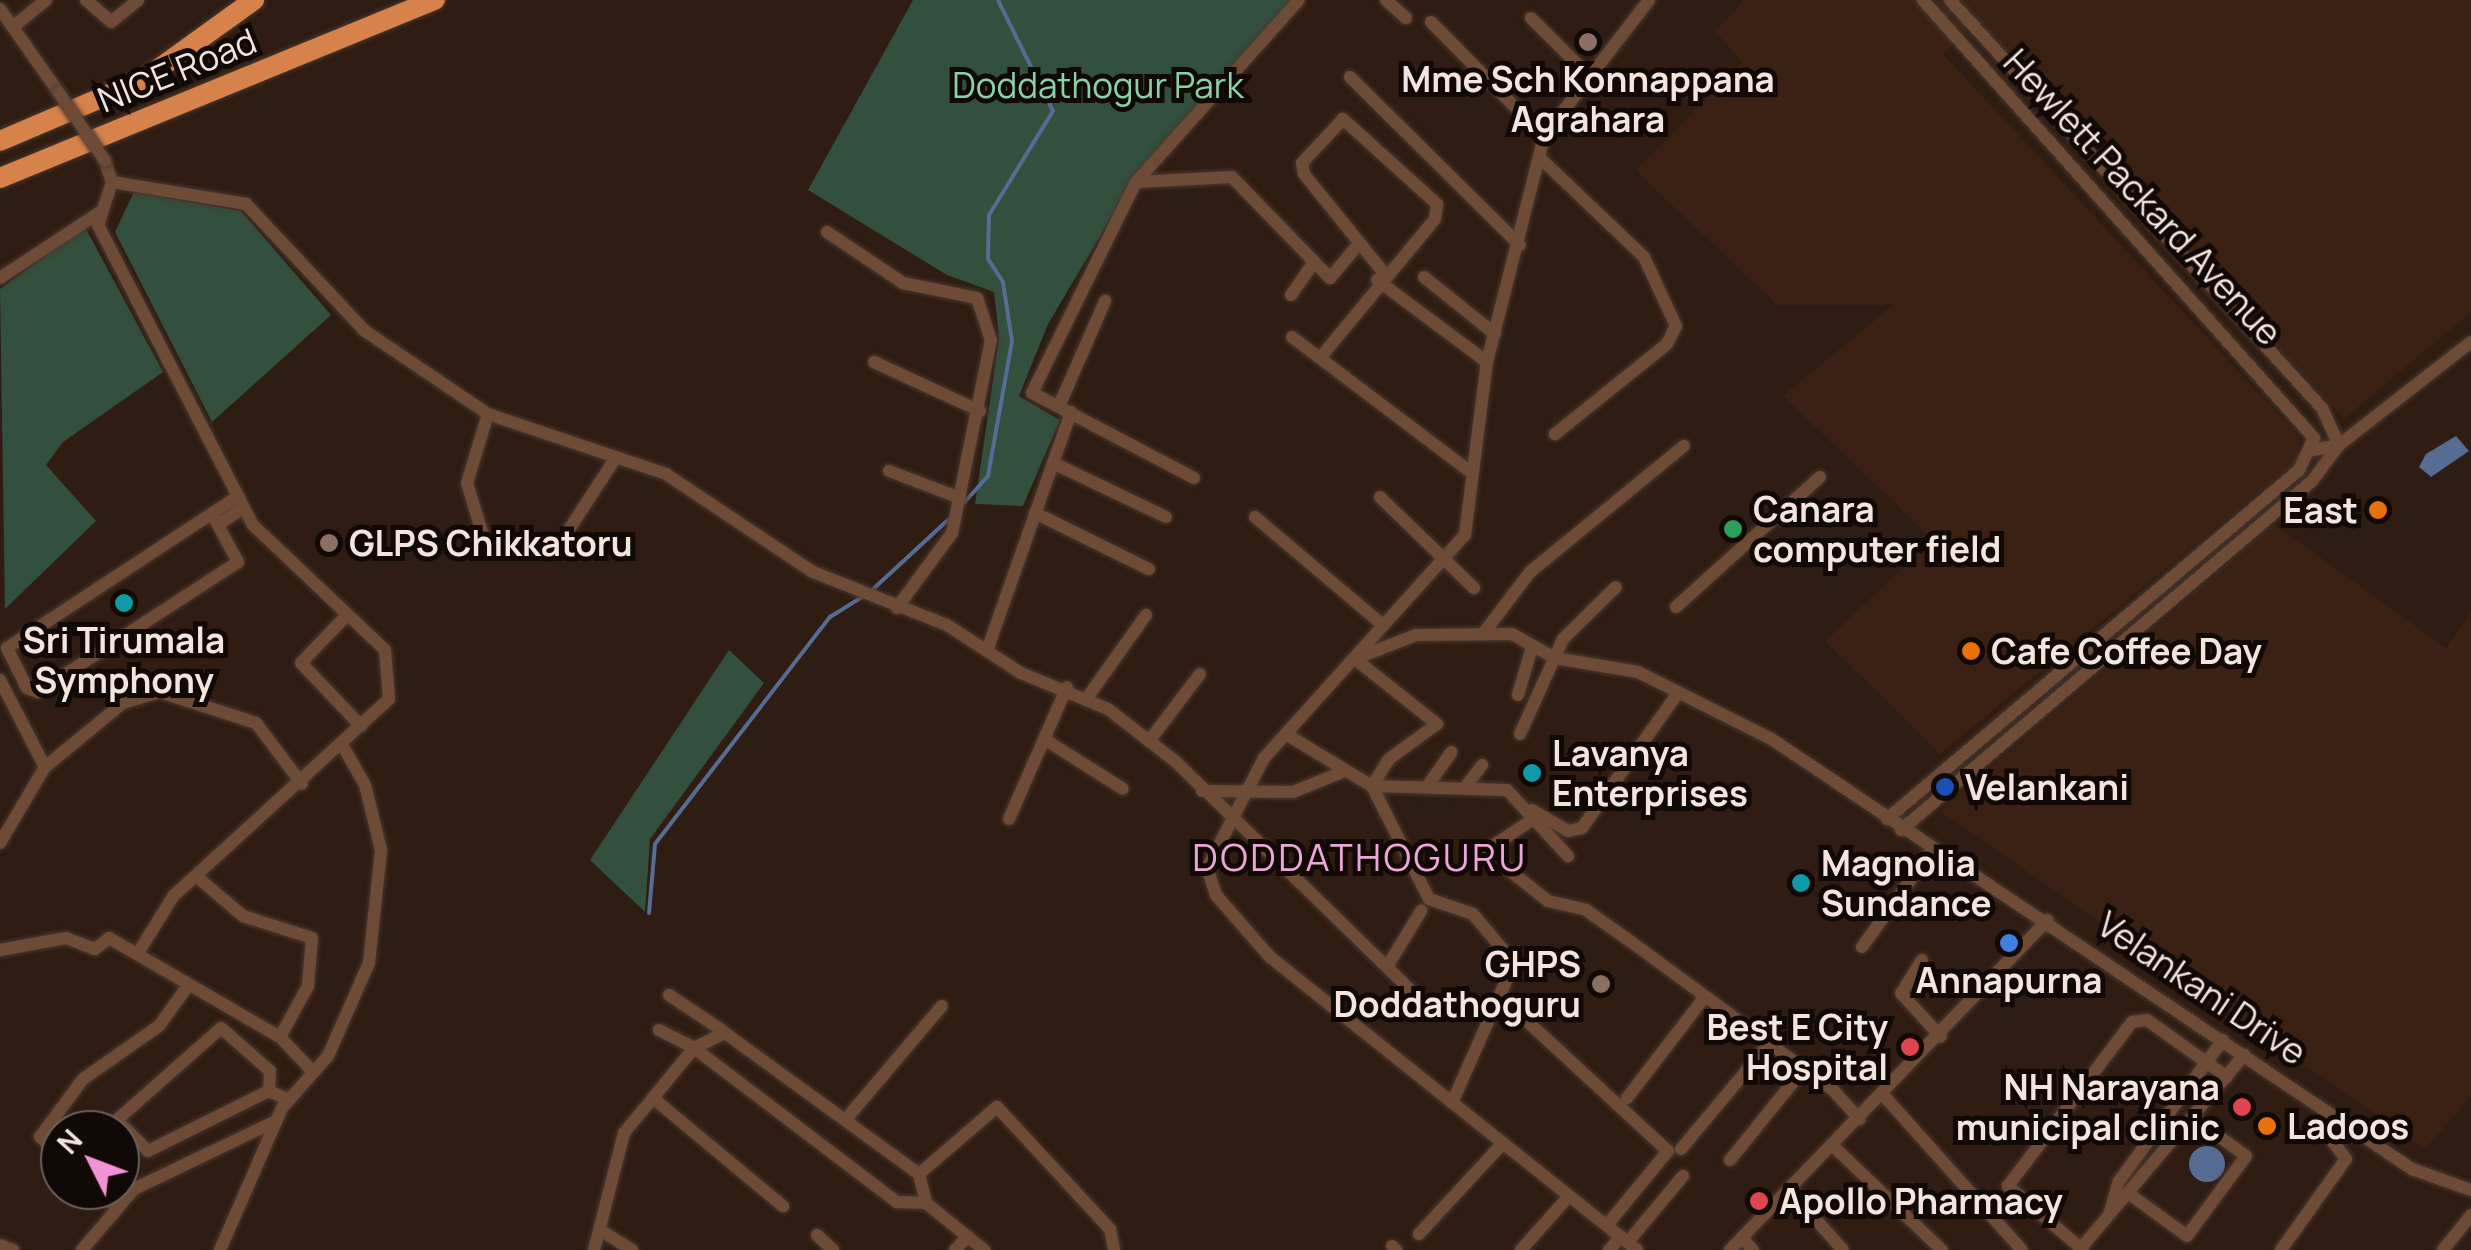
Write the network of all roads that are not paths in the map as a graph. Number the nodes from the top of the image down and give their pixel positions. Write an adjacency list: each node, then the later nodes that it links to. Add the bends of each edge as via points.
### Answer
1 (46, 0): 15 (street)
2 (86, 0): 3 (street, via 111,22)
3 (138, 0)
4 (254, 0): 19 (highway, NICE Road, via 142,80)
5 (435, 0): 21 (highway, NICE Road)
6 (1299, 0): 23 (street)
7 (1386, 0): 12 (street)
8 (1649, 0): 16 (street)
9 (1923, 0): 45 (street, Hewlett Packard Avenue)
10 (1950, 0): 44 (street, Hewlett Packard Avenue)
11 (0, 9): 15 (street)
12 (1406, 18)
13 (1531, 18): 16 (street)
14 (1431, 22): 18 (street)
15 (14, 27): 22 (street, bridge, via 105,161)
16 (1586, 74): 18 (street)
17 (1350, 76): 27 (street)
18 (1544, 136): 20 (street)
19 (0, 140)
20 (1539, 157): 27 (street); 43 (street, via 1644,257 1676,326 1666,344)
21 (0, 178)
22 (112, 182): 24 (street); 42 (street, via 246,204 365,331)
23 (1136, 182): 28 (street, via 1232,177); 40 (street, via 1032,393)
24 (100, 212): 31 (street); 55 (street, via 98,225)
25 (827, 232): 41 (street, via 903,283 978,298 991,340)
26 (1356, 246): 28 (street, via 1330,278); 29 (street); 29 (street, via 1302,164 1343,120 1437,204 1435,219)
27 (1520, 246): 34 (street)
28 (1314, 264): 32 (street)
29 (1380, 276): 37 (street); 39 (street)
30 (1424, 277): 34 (street)
31 (0, 278)
32 (1291, 295)
33 (1106, 301): 40 (street)
34 (1495, 334): 39 (street)
35 (1292, 337): 37 (street)
36 (2471, 342): 44 (street)
37 (1320, 358): 50 (street)
38 (874, 362): 41 (street)
39 (1487, 362): 50 (street)
40 (1065, 409): 48 (street); 52 (street)
41 (980, 411): 53 (street)
42 (488, 414): 47 (street); 61 (street, via 467,484)
43 (1554, 434)
44 (2338, 439): 45 (street); 103 (street, via 2312,481)
45 (2314, 444): 101 (street)
46 (1684, 446): 71 (street, via 1530,572)
47 (616, 460): 60 (street); 66 (street, via 666,474 814,572)
48 (1053, 463): 56 (street); 57 (street)
49 (889, 471): 53 (street)
50 (1472, 474): 62 (street, via 1470,525)
51 (1820, 477): 67 (street)
52 (1194, 478)
53 (960, 498): 66 (street, via 944,548)
54 (1380, 498): 62 (street)
55 (241, 502): 59 (street); 69 (street)
56 (1035, 513): 63 (street); 72 (street)
57 (1166, 517)
58 (1254, 517): 70 (street)
59 (216, 519): 59 (street, via 8,648 28,688 38,692 238,562)
60 (568, 531)
61 (482, 532)
62 (1444, 560): 65 (street); 70 (street)
63 (1149, 570)
64 (1616, 586): 75 (street)
65 (1474, 588)
66 (897, 608): 72 (street)
67 (1676, 608)
68 (1146, 615): 81 (street)
69 (348, 616): 82 (street, via 385,650 389,699); 82 (street, via 302,663)
70 (1383, 625): 74 (street)
71 (1483, 634): 73 (street, Velankani Drive, via 1512,634); 74 (street, Velankani Drive, via 1416,636)
72 (988, 645): 78 (street, via 1021,674)
73 (1532, 648): 75 (street, Velankani Drive); 80 (street)
74 (1355, 658): 84 (street); 95 (street, via 1438,724 1389,759)
75 (1555, 658): 79 (street, Velankani Drive, via 1638,672); 83 (street)
76 (1200, 674): 86 (street)
77 (0, 680): 90 (street)
78 (1067, 686): 81 (street); 85 (street)
79 (1678, 693): 99 (street, via 1582,828 1568,831); 101 (street, Velankani Drive, via 1773,740)
80 (1518, 695)
81 (1087, 698): 86 (street)
82 (361, 726): 87 (street)
83 (1520, 734)
84 (1289, 736): 91 (street); 96 (street)
85 (1044, 739): 97 (street); 100 (street)
86 (1149, 741): 98 (street)
87 (344, 748): 92 (street); 131 (street, via 376,819 383,888 369,963)
88 (1451, 752): 93 (street)
89 (1482, 765): 94 (street)
90 (45, 767): 92 (street, via 124,702 187,694 256,723); 104 (street)
91 (1345, 771): 95 (street); 96 (street, via 1293,792)
92 (302, 784): 107 (street)
93 (1429, 784): 94 (street); 95 (street)
94 (1467, 785): 99 (street, via 1507,790)
95 (1372, 786): 117 (street, via 1429,899 1473,914 1514,963)
96 (1250, 788): 98 (street); 102 (street)
97 (1123, 789)
98 (1202, 791): 102 (street)
99 (1533, 814): 106 (street); 118 (street, via 1485,851)
100 (1009, 819)
101 (1887, 819): 103 (street, Velankani Drive)
102 (1235, 826): 114 (street); 138 (street, via 1207,868 1216,895 1270,957)
103 (1901, 830): 105 (street, Velankani Drive)
104 (0, 843)
105 (1932, 850): 109 (street, Velankani Drive); 110 (street)
106 (1568, 856)
107 (196, 876): 112 (street, via 160,911); 123 (street, via 243,916 312,938 308,986)
108 (1420, 911): 114 (street)
109 (2048, 920): 124 (street); 125 (street, Velankani Drive)
110 (1862, 947)
111 (0, 950): 112 (street, via 66,938 95,949 109,938)
112 (138, 954): 115 (street)
113 (1922, 960): 124 (street, via 1902,992)
114 (1387, 967): 119 (street)
115 (187, 987): 123 (street); 139 (street, via 160,1026 83,1079)
116 (669, 995): 122 (street)
117 (1502, 998): 138 (street); 163 (street, via 1668,1151)
118 (1704, 998): 126 (street); 135 (street)
119 (1423, 1002)
120 (942, 1006): 141 (street)
121 (659, 1030): 127 (street)
122 (725, 1033): 127 (street); 141 (street)
123 (280, 1036): 131 (street)
124 (1941, 1036): 134 (street)
125 (2223, 1040): 128 (street, Velankani Drive); 129 (street)
126 (1768, 1046): 130 (street); 149 (street)
127 (694, 1048): 136 (street); 158 (street, via 897,1202)
128 (2244, 1054): 132 (street); 144 (street, Velankani Drive)
129 (2206, 1062): 132 (street); 145 (street); 171 (street, via 2138,1017 2011,1178 2012,1194)
130 (1803, 1070): 142 (street); 150 (street)
131 (313, 1072): 137 (street)
132 (2227, 1077): 140 (street)
133 (269, 1091): 133 (street, via 270,1071 222,1028 116,1120 148,1150); 137 (street)
134 (1885, 1097): 142 (street); 187 (street)
135 (1627, 1098)
136 (654, 1099): 159 (street); 164 (street, via 620,1143)
137 (289, 1100): 143 (street)
138 (1452, 1103): 147 (street)
139 (60, 1110)
140 (2195, 1118): 146 (street); 157 (street, via 2246,1156 2187,1236)
141 (846, 1119): 151 (street)
142 (1859, 1119): 148 (street)
143 (276, 1121): 153 (street); 174 (street)
144 (2346, 1123): 155 (street, Velankani Drive, via 2423,1176); 188 (street, via 2334,1142 2346,1160)
145 (2157, 1127): 146 (street); 161 (street)
146 (2176, 1142): 157 (street)
147 (1503, 1143): 156 (street); 165 (street)
148 (1832, 1144): 154 (street); 186 (street)
149 (1681, 1149)
150 (1730, 1160)
151 (919, 1174): 158 (street); 180 (street, via 997,1107 1110,1229)
152 (1682, 1176): 169 (street)
153 (140, 1186)
154 (1789, 1190): 168 (street); 185 (street)
155 (2471, 1190)
156 (1569, 1196): 163 (street); 181 (street)
157 (2132, 1196): 161 (street)
158 (926, 1203): 167 (street)
159 (783, 1206)
160 (115, 1210): 173 (street)
161 (2110, 1212): 171 (street)
162 (2471, 1215): 189 (street)
163 (1606, 1225): 169 (street)
164 (600, 1230): 175 (street); 176 (street)
165 (1419, 1234)
166 (817, 1235): 177 (street)
167 (968, 1236): 178 (street); 179 (street)
168 (1743, 1239): 183 (street); 184 (street)
169 (1629, 1243): 182 (street)
170 (0, 1245): 172 (street)
171 (2082, 1249)
172 (13, 1250)
173 (82, 1250)
174 (220, 1250)
175 (594, 1250)
176 (632, 1250)
177 (833, 1250)
178 (955, 1250)
179 (984, 1250)
180 (1114, 1250)
181 (1521, 1250)
182 (1609, 1250)
183 (1730, 1250)
184 (1753, 1250)
185 (1844, 1250)
186 (1942, 1250)
187 (2022, 1250)
188 (2281, 1250)
189 (2442, 1250)

